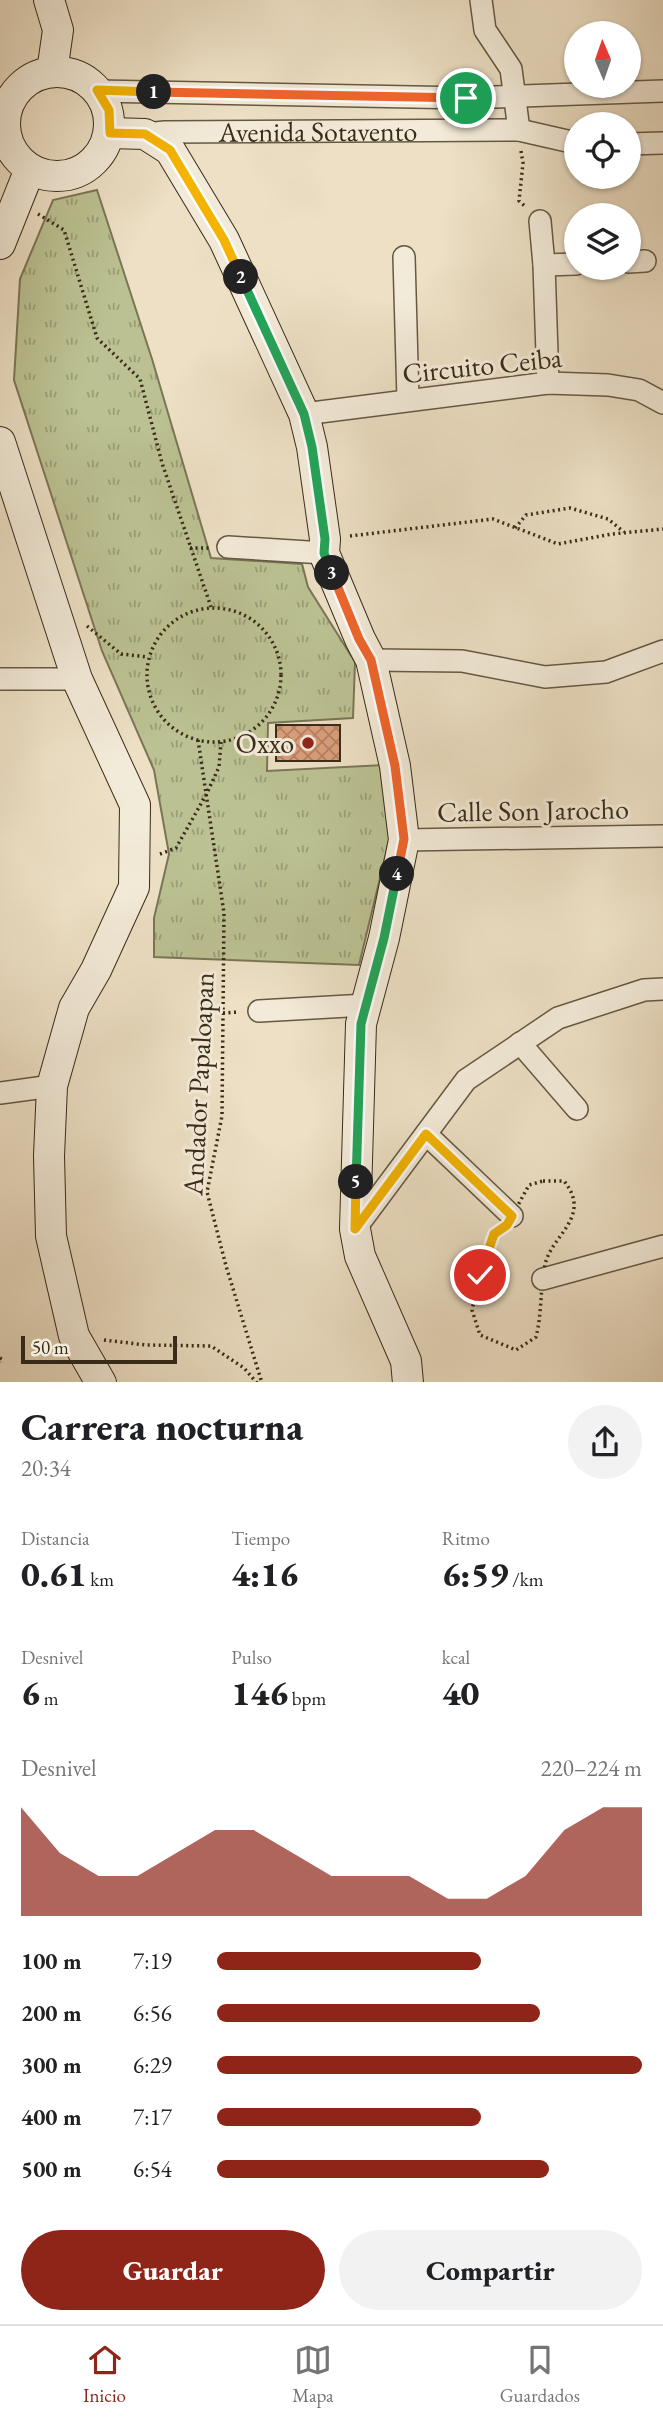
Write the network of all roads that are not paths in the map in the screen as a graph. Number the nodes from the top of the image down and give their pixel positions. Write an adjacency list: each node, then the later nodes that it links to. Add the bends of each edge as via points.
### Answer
1 (49, 0): 3 (street, via 58,30)
2 (481, 0): 6 (street, via 485,30 511,69)
3 (52, 72): 4 (street, via 76,76); 7 (street)
4 (97, 90): 6 (street, Avenida Sotavento); 9 (street, via 109,110)
5 (663, 91): 6 (street, Avenida Sotavento)
6 (516, 96): 8 (street)
7 (6, 97): 11 (street)
8 (519, 130): 10 (street, Avenida Sotavento); 12 (street, Avenida Sotavento)
9 (110, 133): 10 (street); 15 (street, via 105,148 82,170 47,176)
10 (145, 134): 24 (street, via 170,150 224,240)
11 (3, 139): 15 (street)
12 (564, 140)
13 (663, 143): 14 (street)
14 (641, 144)
15 (30, 169): 17 (street)
16 (540, 221): 20 (street)
17 (0, 244)
18 (404, 257): 22 (street)
19 (564, 264): 20 (street)
20 (544, 265): 21 (street)
21 (548, 383): 22 (street, Circuito Ceiba); 23 (street, Circuito Ceiba, via 639,390)
22 (408, 400): 24 (street, Circuito Ceiba)
23 (663, 403)
24 (304, 414): 26 (street)
25 (0, 442): 31 (street)
26 (324, 546): 27 (street); 29 (street)
27 (228, 547)
28 (663, 650): 29 (street, via 606,672 545,677 462,661)
29 (371, 660): 33 (street, via 395,766)
30 (0, 679): 31 (street)
31 (77, 679): 38 (street, via 135,805 134,887 74,1008)
32 (663, 836): 33 (street, Calle Son Jarocho)
33 (404, 839): 35 (street)
34 (663, 989): 37 (street, via 644,990 558,1018)
35 (366, 1006): 36 (street); 43 (street, via 361,1024)
36 (259, 1011)
37 (520, 1043): 40 (street); 41 (street, via 466,1080)
38 (52, 1086): 39 (street); 46 (street, via 51,1236 74,1336)
39 (0, 1093)
40 (577, 1109)
41 (426, 1134): 42 (street); 43 (street)
42 (512, 1216)
43 (355, 1229): 47 (street, via 360,1256 406,1361)
44 (663, 1246): 45 (street)
45 (543, 1279)
46 (101, 1382)
47 (408, 1382)

